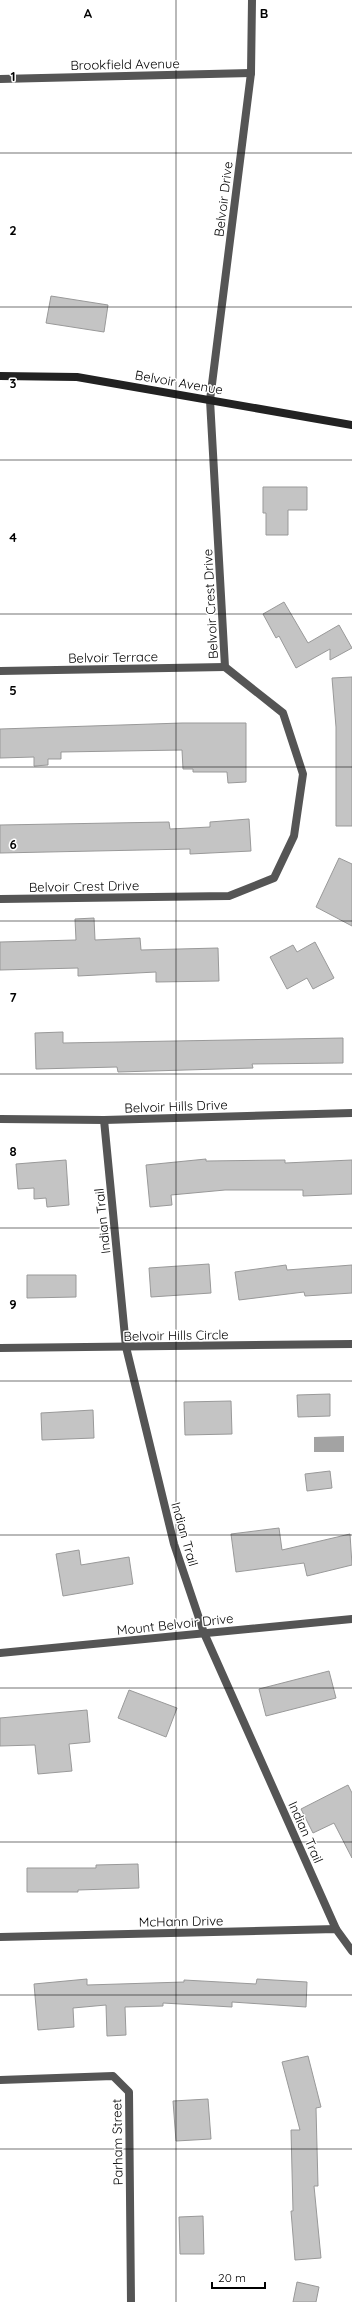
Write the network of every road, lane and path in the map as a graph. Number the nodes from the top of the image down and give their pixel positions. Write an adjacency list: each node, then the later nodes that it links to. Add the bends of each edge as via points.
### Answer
1 (252, 0): 2 (street, Belvoir Drive)
2 (251, 73): 3 (street, Brookfield Avenue); 5 (street, Belvoir Drive)
3 (0, 79)
4 (0, 376): 5 (street, Belvoir Avenue, via 77,377)
5 (210, 400): 6 (street, Belvoir Avenue); 7 (street, Belvoir Crest Drive)
6 (352, 425)
7 (226, 667): 8 (street, Belvoir Terrace); 9 (street, Belvoir Crest Drive, via 283,712 303,774 294,836 274,878 229,896)
8 (0, 671)
9 (0, 898)
10 (352, 1113): 12 (street, Belvoir Hills Drive)
11 (0, 1120): 12 (street, Belvoir Hills Drive)
12 (104, 1120): 14 (street, Indian Trail)
13 (352, 1344): 14 (street, Belvoir Hills Circle)
14 (126, 1347): 15 (street, Belvoir Hills Circle); 17 (street, Indian Trail, via 174,1544)
15 (0, 1348)
16 (352, 1619): 17 (street, Mount Belvoir Drive)
17 (204, 1633): 18 (street, Mount Belvoir Drive); 19 (street, Indian Trail)
18 (0, 1653)
19 (336, 1929): 20 (street, McHann Drive); 21 (street)
20 (0, 1937)
21 (352, 1951)
22 (0, 2080): 23 (street, Parham Street, via 113,2076 129,2092)
23 (131, 2302)

